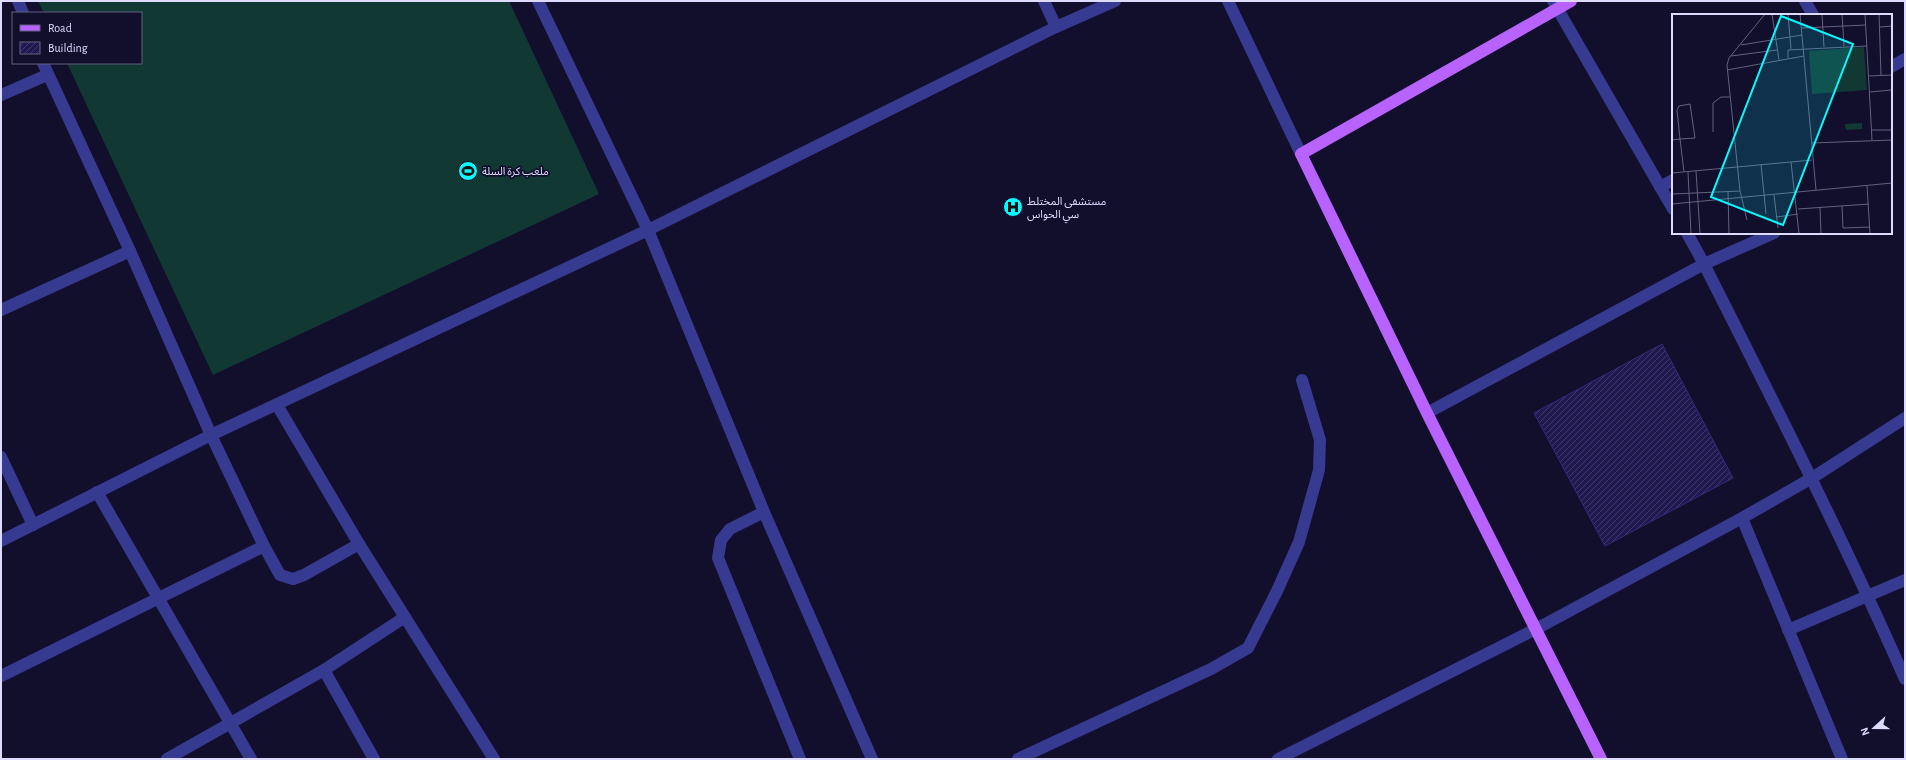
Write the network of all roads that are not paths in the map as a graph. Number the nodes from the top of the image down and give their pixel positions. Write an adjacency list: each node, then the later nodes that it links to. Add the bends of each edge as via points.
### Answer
1 (18, 1): 9 (street)
2 (538, 1): 21 (street)
3 (1044, 1): 11 (street)
4 (1115, 1): 11 (street)
5 (1228, 1): 17 (street)
6 (1571, 1): 8 (main road)
7 (1805, 1): 10 (street)
8 (1555, 5): 17 (main road); 19 (street)
9 (23, 12)
10 (1812, 14)
11 (1056, 28): 21 (street)
12 (1905, 59): 14 (street)
13 (42, 64): 15 (street)
14 (1892, 66)
15 (47, 75): 16 (street); 24 (street)
16 (1, 95)
17 (1301, 154): 29 (main road)
18 (1672, 181): 19 (street)
19 (1660, 187): 20 (street)
20 (1672, 208)
21 (648, 230): 28 (street); 35 (street)
22 (1688, 234): 25 (street)
23 (1772, 234): 25 (street)
24 (130, 251): 26 (street); 31 (street)
25 (1704, 264): 29 (street); 33 (street)
26 (1, 310)
27 (1302, 380): 57 (street, via 1320,440 1319,470 1299,542 1278,591 1248,648 1211,669)
28 (277, 404): 31 (street); 39 (street)
29 (1428, 413): 45 (main road)
30 (1905, 418): 33 (street)
31 (212, 435): 34 (street); 40 (street)
32 (1, 457): 37 (street)
33 (1812, 478): 36 (street); 42 (street)
34 (97, 492): 37 (street); 43 (street)
35 (764, 512): 55 (street, via 730,529 721,540 718,558); 56 (street)
36 (1742, 518): 45 (street); 46 (street)
37 (33, 524): 38 (street)
38 (1, 541)
39 (359, 544): 40 (street, via 294,579 280,575); 44 (street)
40 (264, 546): 43 (street)
41 (1905, 580): 42 (street)
42 (1868, 595): 46 (street); 49 (street)
43 (158, 598): 48 (street); 50 (street)
44 (405, 617): 47 (street); 54 (street)
45 (1536, 629): 58 (street); 59 (main road)
46 (1788, 630): 60 (street)
47 (324, 670): 50 (street); 53 (street)
48 (1, 676)
49 (1905, 679)
50 (230, 724): 51 (street); 52 (street)
51 (167, 759)
52 (251, 759)
53 (374, 759)
54 (494, 759)
55 (800, 759)
56 (872, 759)
57 (1018, 759)
58 (1278, 759)
59 (1600, 759)
60 (1842, 759)

